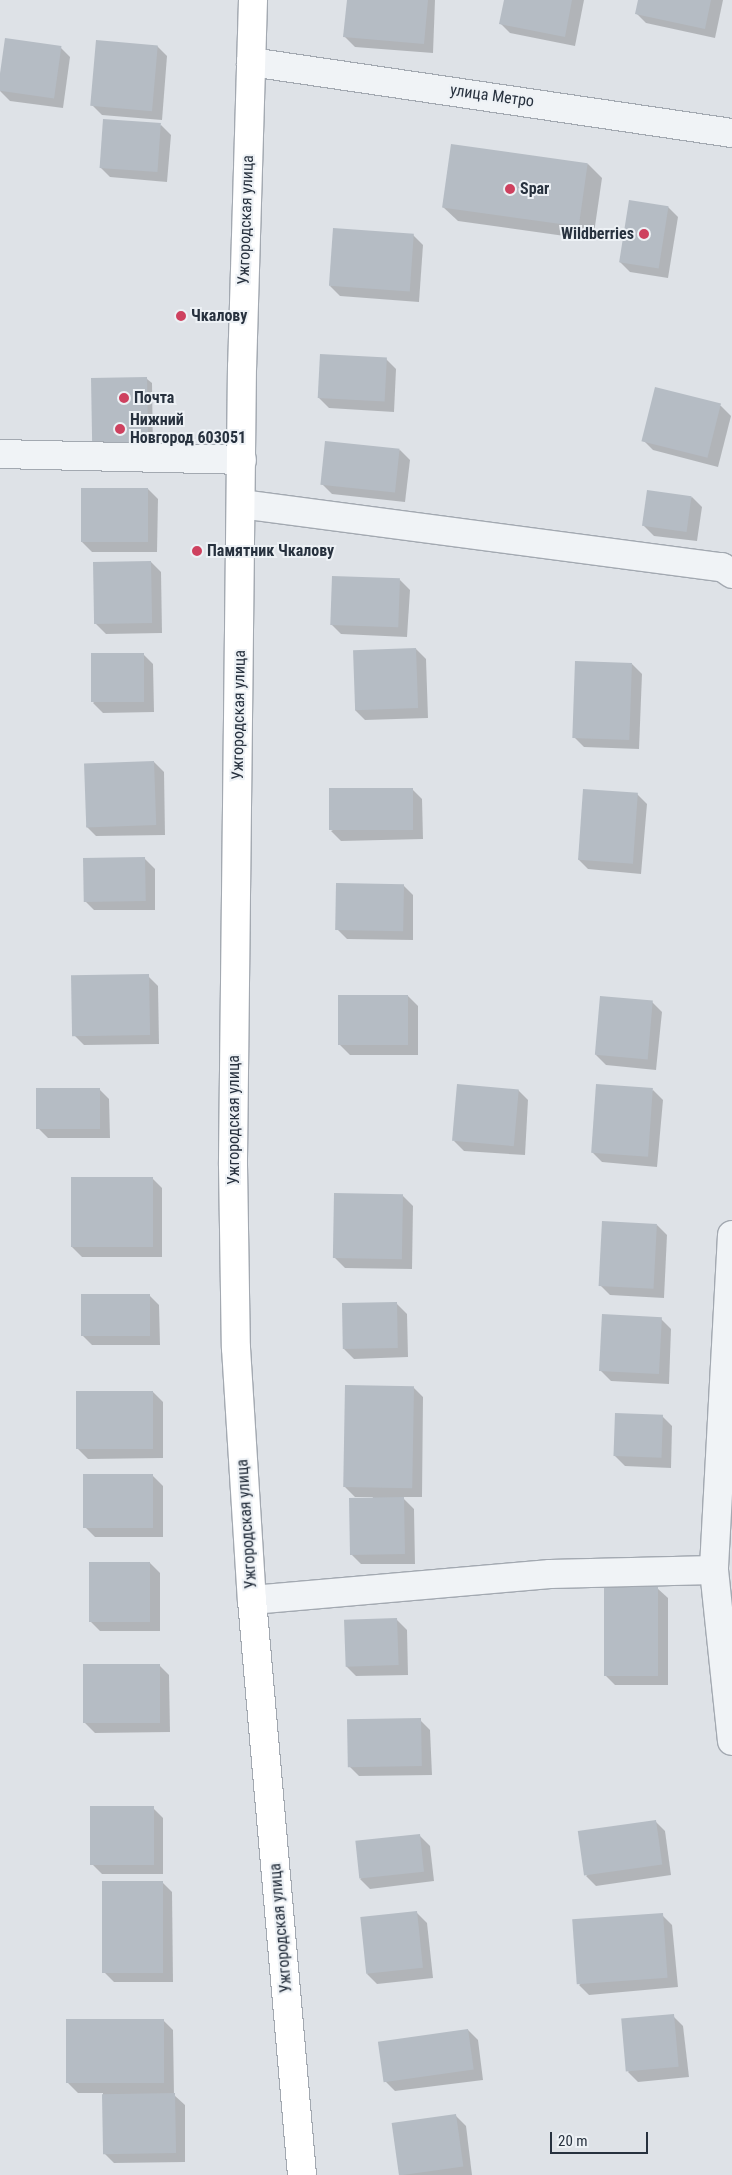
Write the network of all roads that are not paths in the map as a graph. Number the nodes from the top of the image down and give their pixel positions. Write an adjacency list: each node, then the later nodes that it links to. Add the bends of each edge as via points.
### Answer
1 (254, 0): 2 (main road, Ужгородская улица)
2 (251, 62): 3 (street, улица Метро); 5 (main road, Ужгородская улица)
3 (732, 132)
4 (0, 454): 5 (street)
5 (242, 460): 6 (main road, Ужгородская улица)
6 (241, 504): 7 (street, via 722,567); 10 (main road, Ужгородская улица, via 233,1165 236,1348)
7 (732, 574)
8 (732, 1235): 9 (street)
9 (714, 1570): 10 (street, via 550,1574); 11 (street)
10 (252, 1600): 13 (main road, Ужгородская улица)
11 (728, 1657): 12 (street)
12 (732, 1741)
13 (302, 2175)

